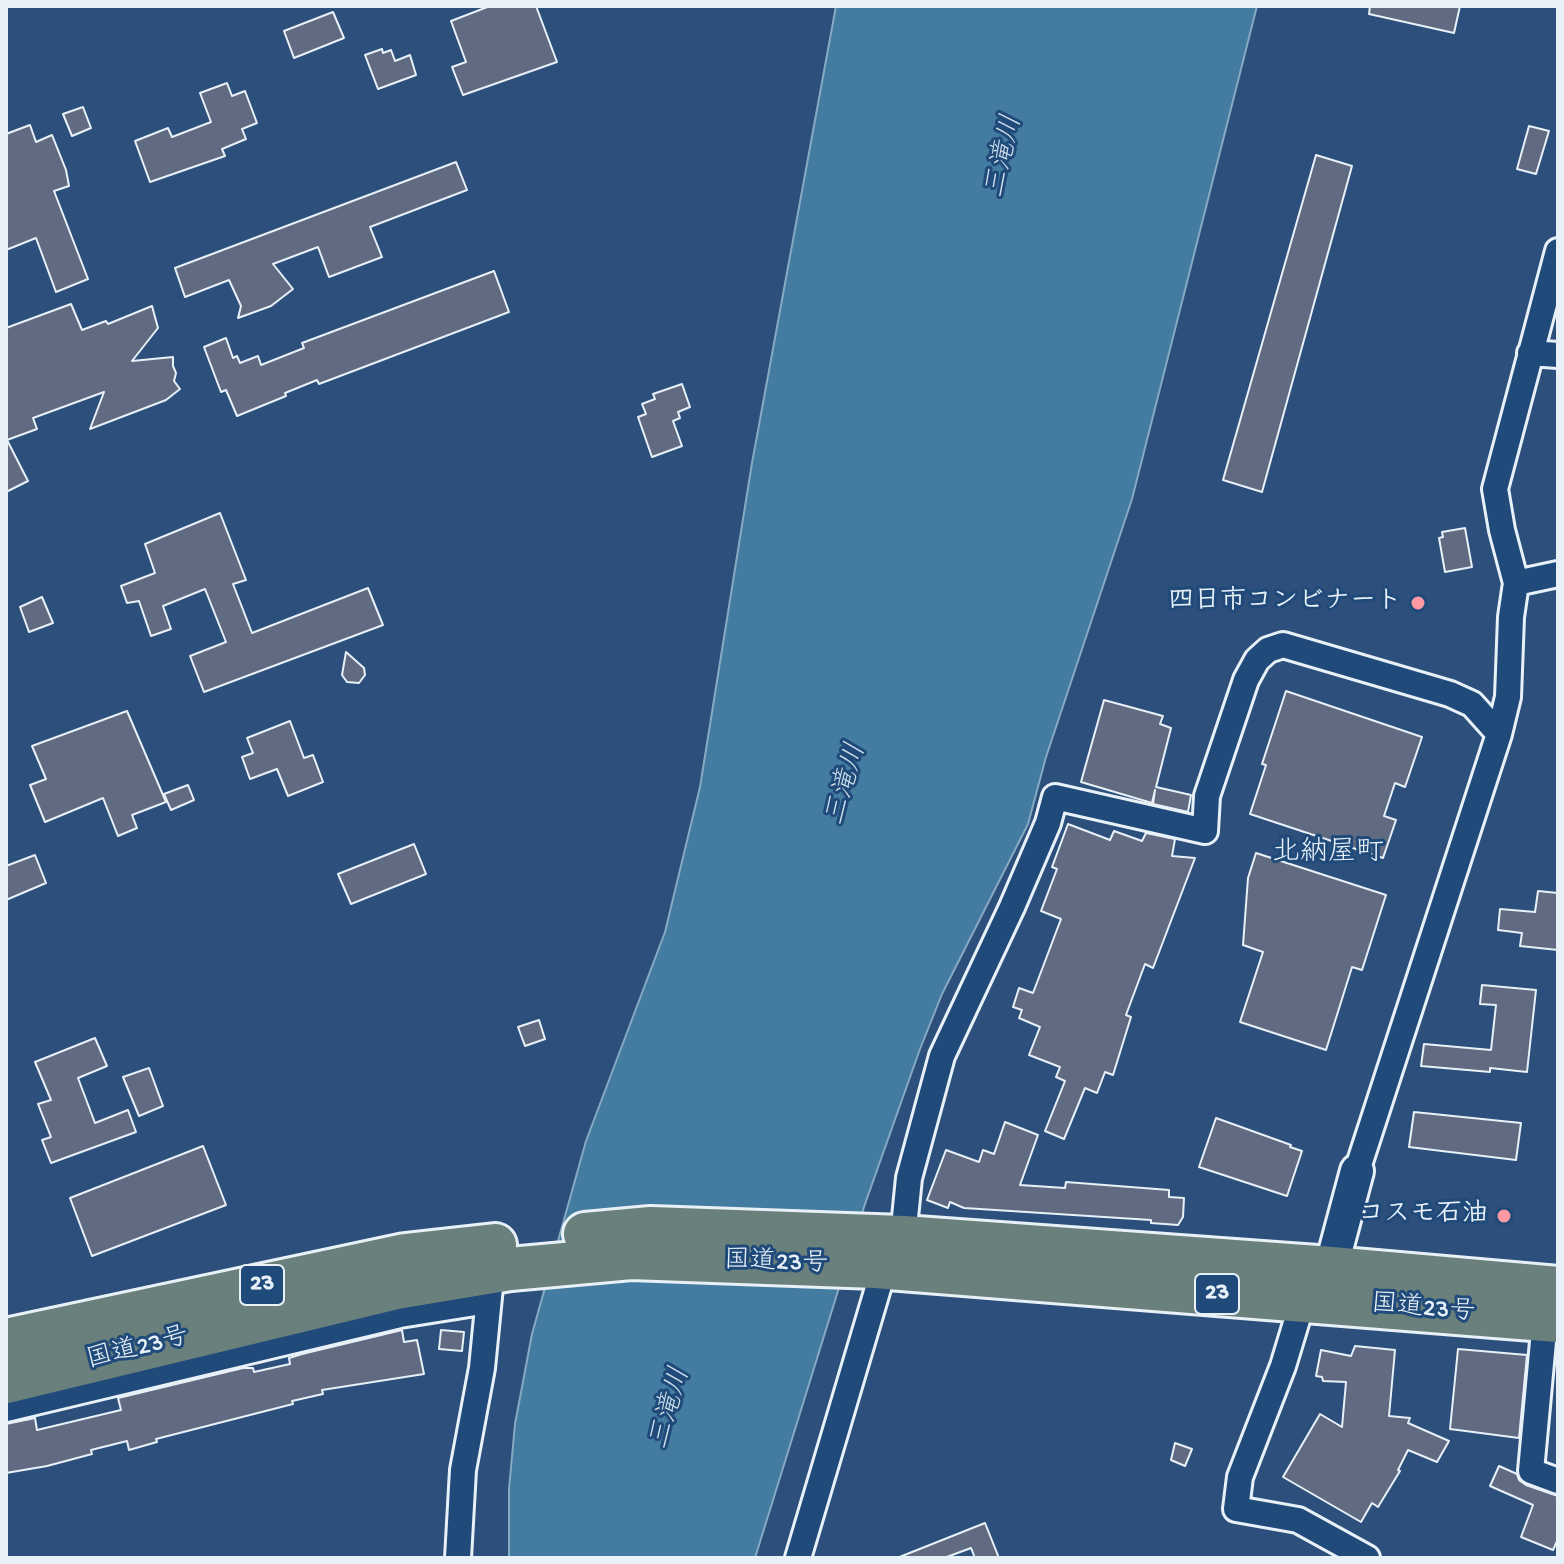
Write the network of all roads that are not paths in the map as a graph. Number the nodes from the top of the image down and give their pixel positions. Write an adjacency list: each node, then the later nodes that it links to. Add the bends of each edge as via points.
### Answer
1 (1558, 251): 2 (street)
2 (1530, 353): 3 (street); 5 (street, via 1495,489)
3 (1558, 355)
4 (1558, 574): 5 (street)
5 (1516, 583): 6 (street, via 1508,697)
6 (1499, 734): 7 (street); 8 (street, via 1472,704 1450,694 1283,645 1257,660 1246,680 1207,796 1205,831 1055,797 1012,907 942,1056)
7 (1357, 1171): 9 (street)
8 (888, 1252): 9 (highway, 国道23号 / 23); 10 (highway, 国道23号 / 23, via 651,1228); 11 (highway, 国道23号 / 23); 18 (street)
9 (1331, 1268): 11 (street); 12 (highway, 国道23号 / 23)
10 (503, 1271): 13 (highway, 国道23号 / 23, via 405,1255); 14 (highway, 国道23号 / 23, via 396,1288); 15 (street, via 400,1315); 17 (street, via 463,1470)
11 (1303, 1300): 12 (highway, 国道23号 / 23); 19 (street, via 1240,1477 1236,1509 1298,1520)
12 (1554, 1310): 16 (street, via 1531,1471)
13 (6, 1340)
14 (6, 1382)
15 (6, 1409)
16 (1558, 1481)
17 (458, 1558)
18 (798, 1558)
19 (1367, 1558)

